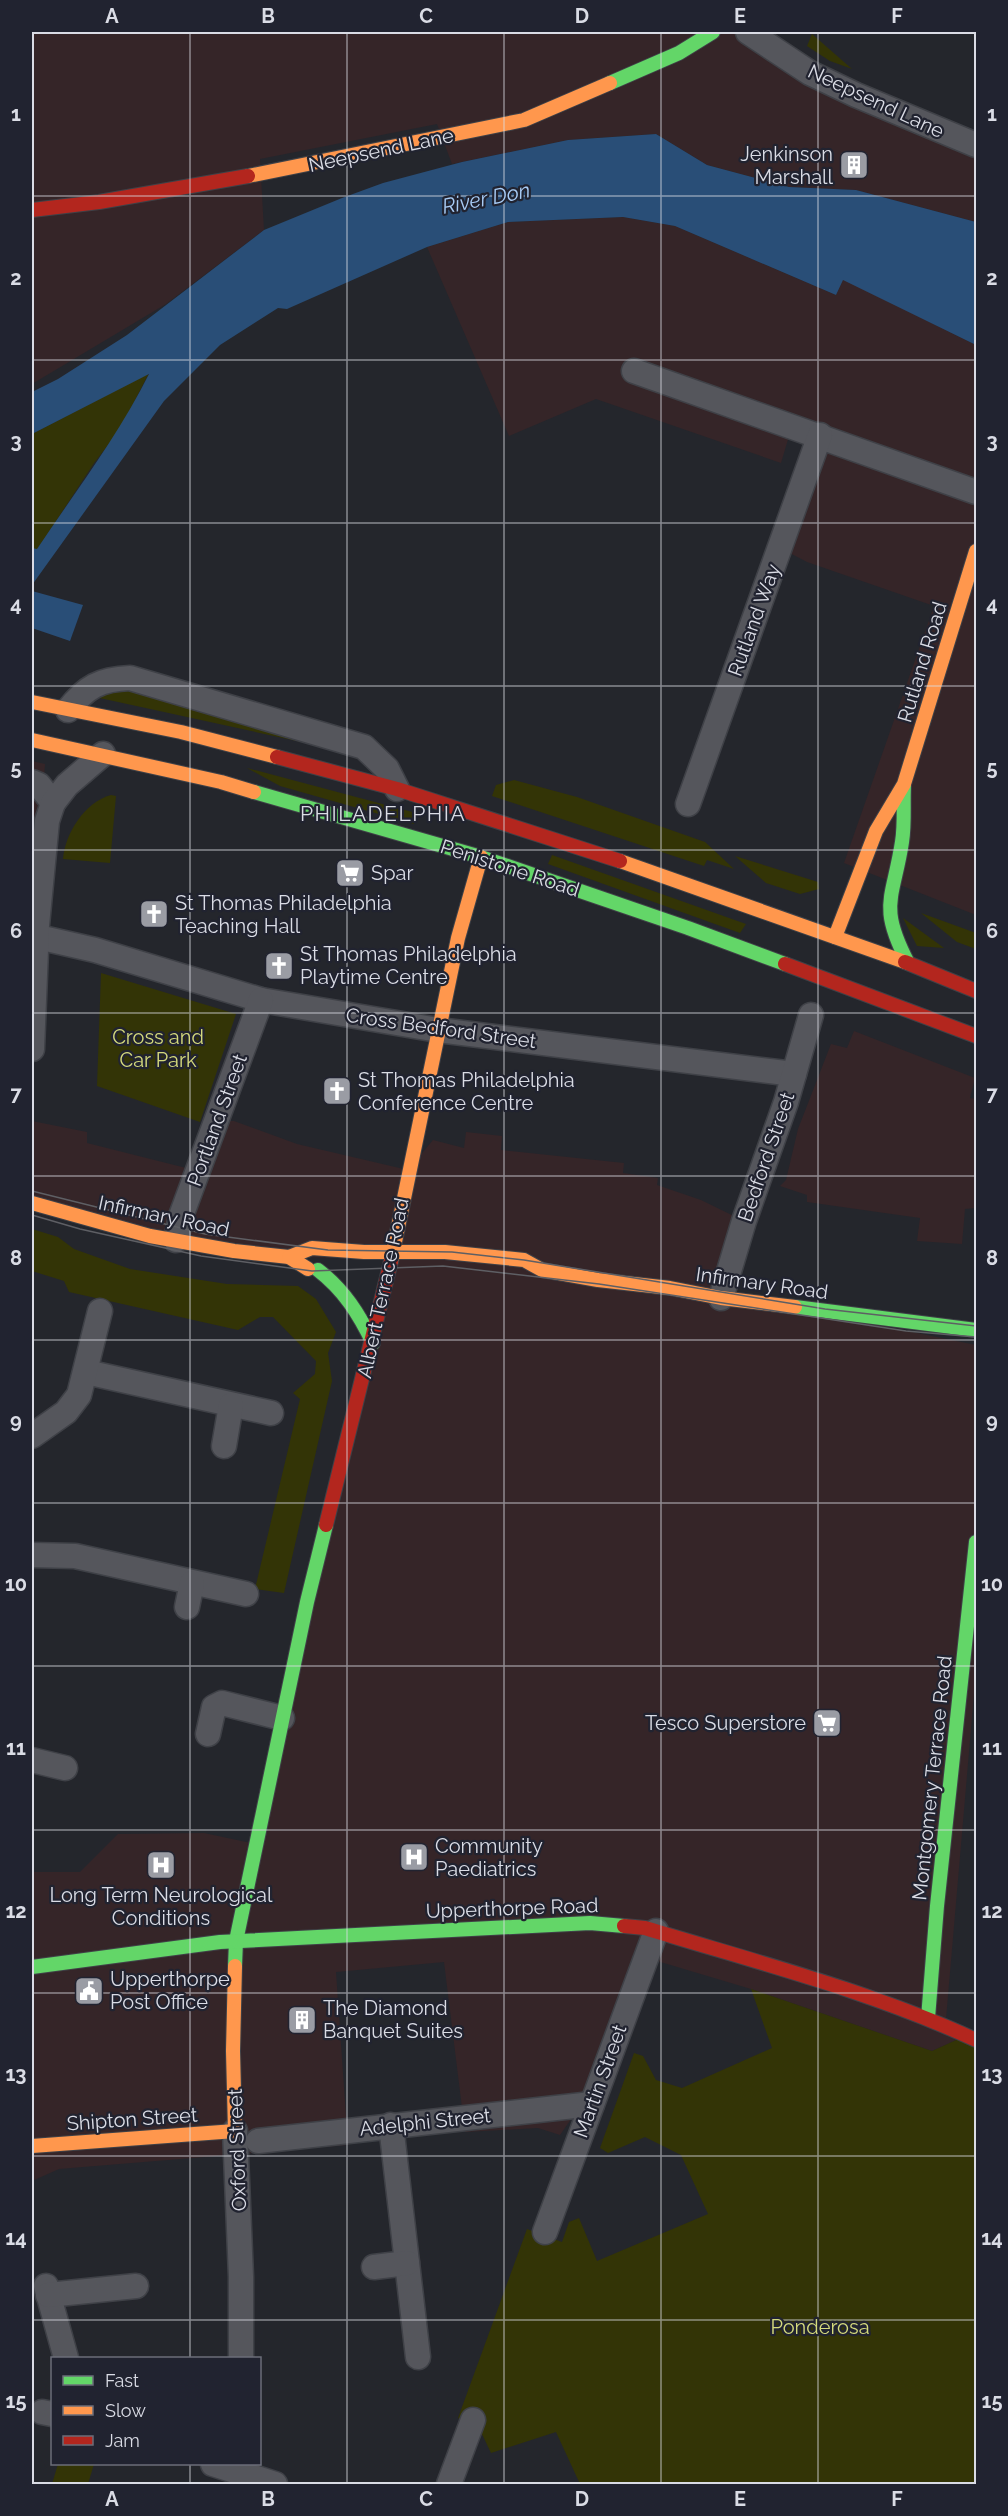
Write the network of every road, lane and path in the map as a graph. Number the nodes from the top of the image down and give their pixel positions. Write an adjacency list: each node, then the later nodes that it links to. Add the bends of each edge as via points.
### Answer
1 (713, 32): 4 (main road, Neepsend Lane, via 679,53 524,120 307,166)
2 (748, 32): 3 (street, Neepsend Lane, via 810,73)
3 (976, 145)
4 (32, 210)
5 (634, 371): 6 (street)
6 (820, 435): 7 (street); 18 (street, Rutland Way)
7 (976, 492)
8 (976, 551): 15 (main road, Rutland Road)
9 (32, 702): 10 (main road)
10 (71, 717): 16 (main road, via 181,732); 16 (street, via 81,693 97,683 130,678 364,747 387,769)
11 (32, 740): 12 (main road, Penistone Road)
12 (96, 746): 13 (main road, Penistone Road); 13 (main road); 17 (street)
13 (134, 762): 21 (main road, Penistone Road)
14 (32, 782): 17 (street)
15 (904, 784): 23 (main road, Rutland Road, via 876,831); 25 (main road, Rutland Road, via 902,842 887,913 894,938)
16 (398, 789): 19 (main road)
17 (53, 803): 22 (street, via 44,836)
18 (688, 804)
19 (519, 826): 20 (main road); 23 (main road)
20 (503, 835)
21 (485, 851): 29 (main road, Penistone Road); 31 (main road, Albert Terrace Road, via 467,902)
22 (35, 929): 28 (street, Cross Bedford Street); 33 (street)
23 (835, 937): 24 (main road); 25 (main road)
24 (840, 952)
25 (908, 963): 27 (main road)
26 (874, 982): 29 (main road)
27 (976, 991)
28 (261, 1000): 31 (street, Cross Bedford Street); 36 (street, Portland Street, via 181,1216)
29 (914, 1012): 32 (main road, Penistone Road)
30 (811, 1015): 34 (street, Bedford Street)
31 (438, 1030): 34 (street, Cross Bedford Street); 37 (main road, Albert Terrace Road)
32 (976, 1036)
33 (32, 1049)
34 (794, 1074): 47 (street, Bedford Street)
35 (32, 1203): 36 (main road, Infirmary Road, via 130,1232)
36 (176, 1240): 38 (main road, Infirmary Road)
37 (394, 1251): 38 (main road, Infirmary Road, via 312,1248); 41 (main road, Albert Terrace Road); 45 (main road, Infirmary Road, via 524,1260)
38 (289, 1257): 44 (main road, Infirmary Road, via 312,1271)
39 (421, 1266): 40 (main road)
40 (443, 1266)
41 (395, 1267): 42 (main road); 50 (main road, Albert Terrace Road)
42 (375, 1268)
43 (344, 1269): 44 (main road, Infirmary Road)
44 (318, 1270): 50 (main road, via 359,1313)
45 (542, 1270): 46 (main road, Infirmary Road); 47 (main road, Infirmary Road)
46 (522, 1274)
47 (721, 1299): 49 (main road, Infirmary Road)
48 (99, 1311): 51 (street)
49 (976, 1330)
50 (373, 1343): 62 (main road, Albert Terrace Road, via 333,1494)
51 (86, 1372): 52 (street); 54 (street, via 79,1395 66,1412)
52 (231, 1405): 53 (street); 55 (street)
53 (270, 1413)
54 (32, 1436)
55 (224, 1446)
56 (976, 1542): 61 (main road, Montgomery Terrace Road)
57 (32, 1555): 58 (street, via 75,1556)
58 (192, 1583): 59 (street); 60 (street)
59 (246, 1594)
60 (187, 1607)
61 (973, 1614): 69 (main road, Montgomery Terrace Road)
62 (282, 1718): 63 (street, via 222,1703 214,1707); 67 (main road, Albert Terrace Road)
63 (208, 1734)
64 (32, 1760): 65 (street)
65 (65, 1768)
66 (656, 1931): 67 (main road, Upperthorpe Road, via 579,1923); 69 (main road, Upperthorpe Road); 71 (street, Martin Street)
67 (236, 1941): 68 (main road, Upperthorpe Road); 73 (main road, Oxford Street)
68 (32, 1967)
69 (928, 2018): 70 (main road, Upperthorpe Road)
70 (976, 2040)
71 (592, 2104): 72 (street, Adelphi Street); 76 (street, Martin Street)
72 (391, 2125): 74 (street, Adelphi Street); 77 (street)
73 (235, 2131): 75 (main road, Shipton Street); 81 (street, Oxford Street)
74 (258, 2141)
75 (32, 2146)
76 (545, 2232)
77 (407, 2263): 78 (street); 82 (street)
78 (374, 2267)
79 (136, 2286): 80 (street, via 47,2291)
80 (66, 2357)
81 (241, 2357)
82 (418, 2357)
83 (473, 2420): 86 (street)
84 (225, 2470): 85 (street)
85 (275, 2484)
86 (449, 2484)

